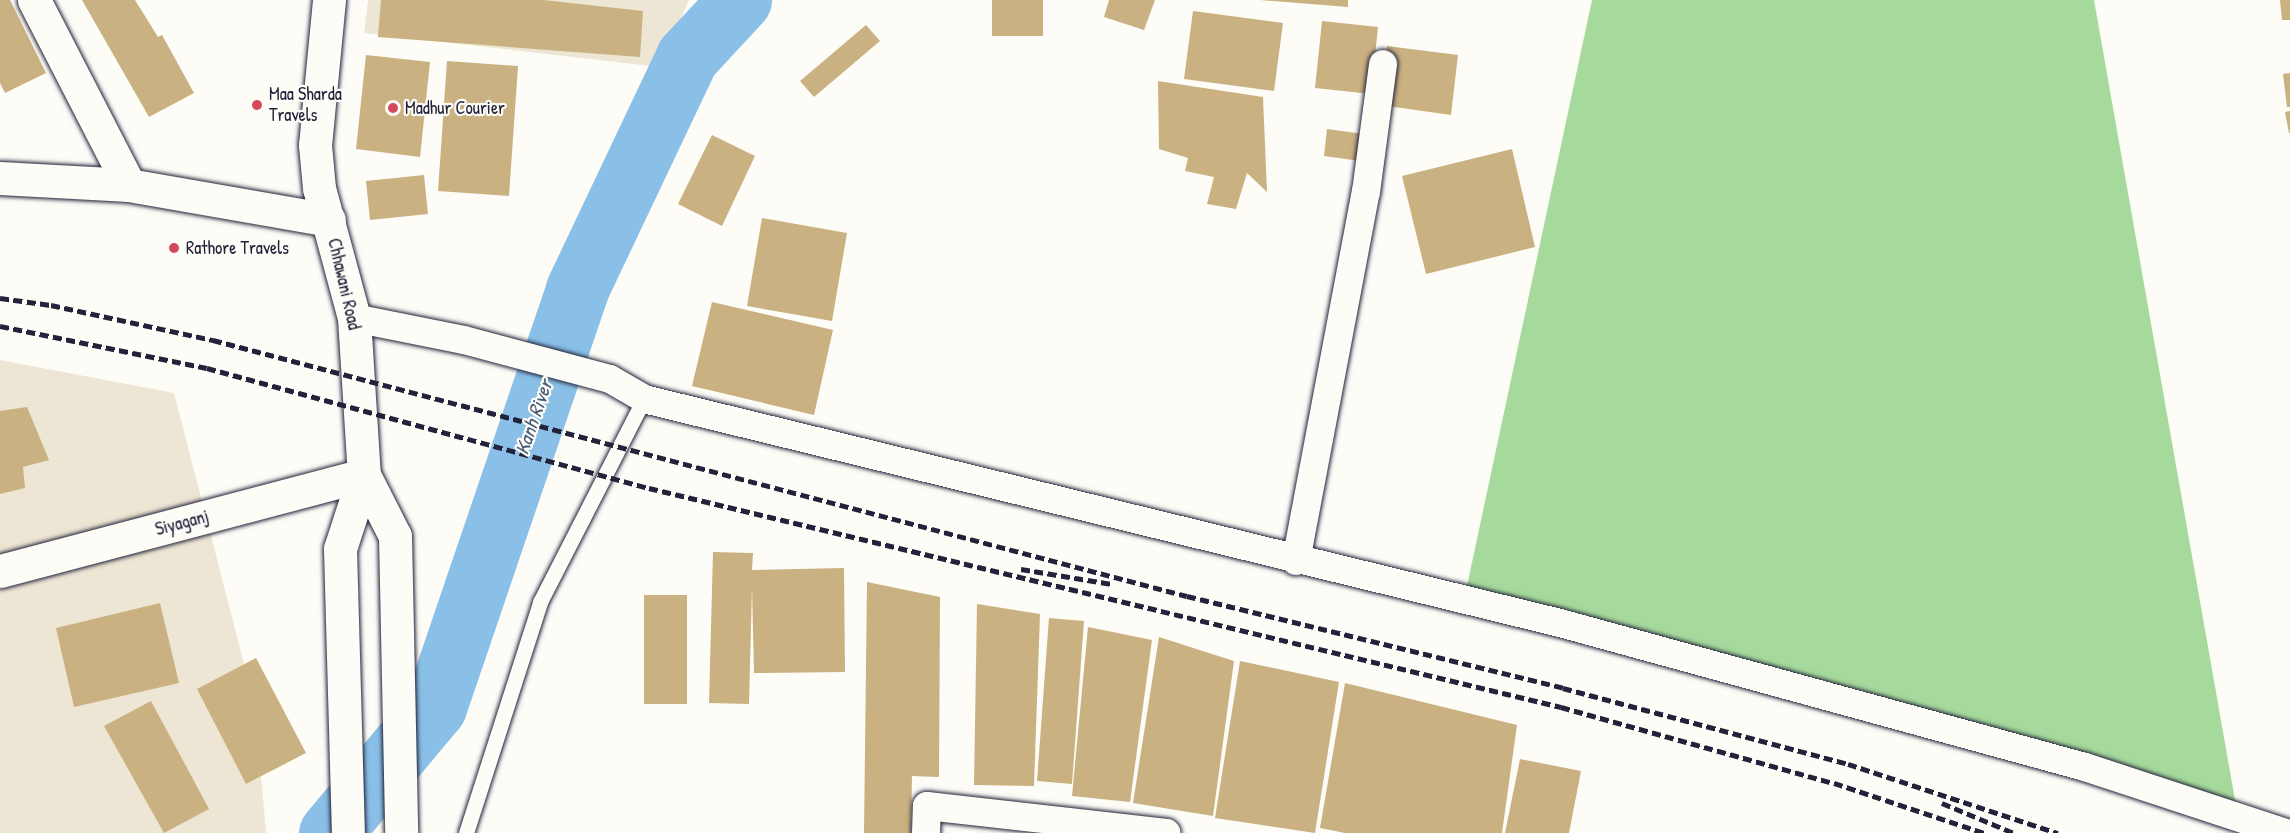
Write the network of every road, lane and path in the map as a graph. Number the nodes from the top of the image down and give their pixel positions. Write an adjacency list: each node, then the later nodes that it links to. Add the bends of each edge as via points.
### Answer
1 (34, 0): 5 (street)
2 (329, 0): 6 (street, Chhawani Road, via 315,145 319,188)
3 (1383, 64): 10 (street, via 1366,192)
4 (0, 178): 5 (street)
5 (129, 185): 6 (street)
6 (329, 220): 7 (street, Chhawani Road)
7 (354, 318): 8 (street, via 464,340 610,379); 9 (street, Chhawani Road)
8 (644, 399): 10 (street); 14 (lane, via 540,602)
9 (364, 475): 11 (street, Siyaganj); 12 (street, Chhawani Road, via 340,549); 13 (street, via 395,536)
10 (1296, 561): 17 (street, via 1560,623 2063,760)
11 (0, 571)
12 (348, 833)
13 (401, 833)
14 (466, 833)
15 (926, 833): 16 (street, via 927,806)
16 (1166, 833)
17 (2286, 833)

